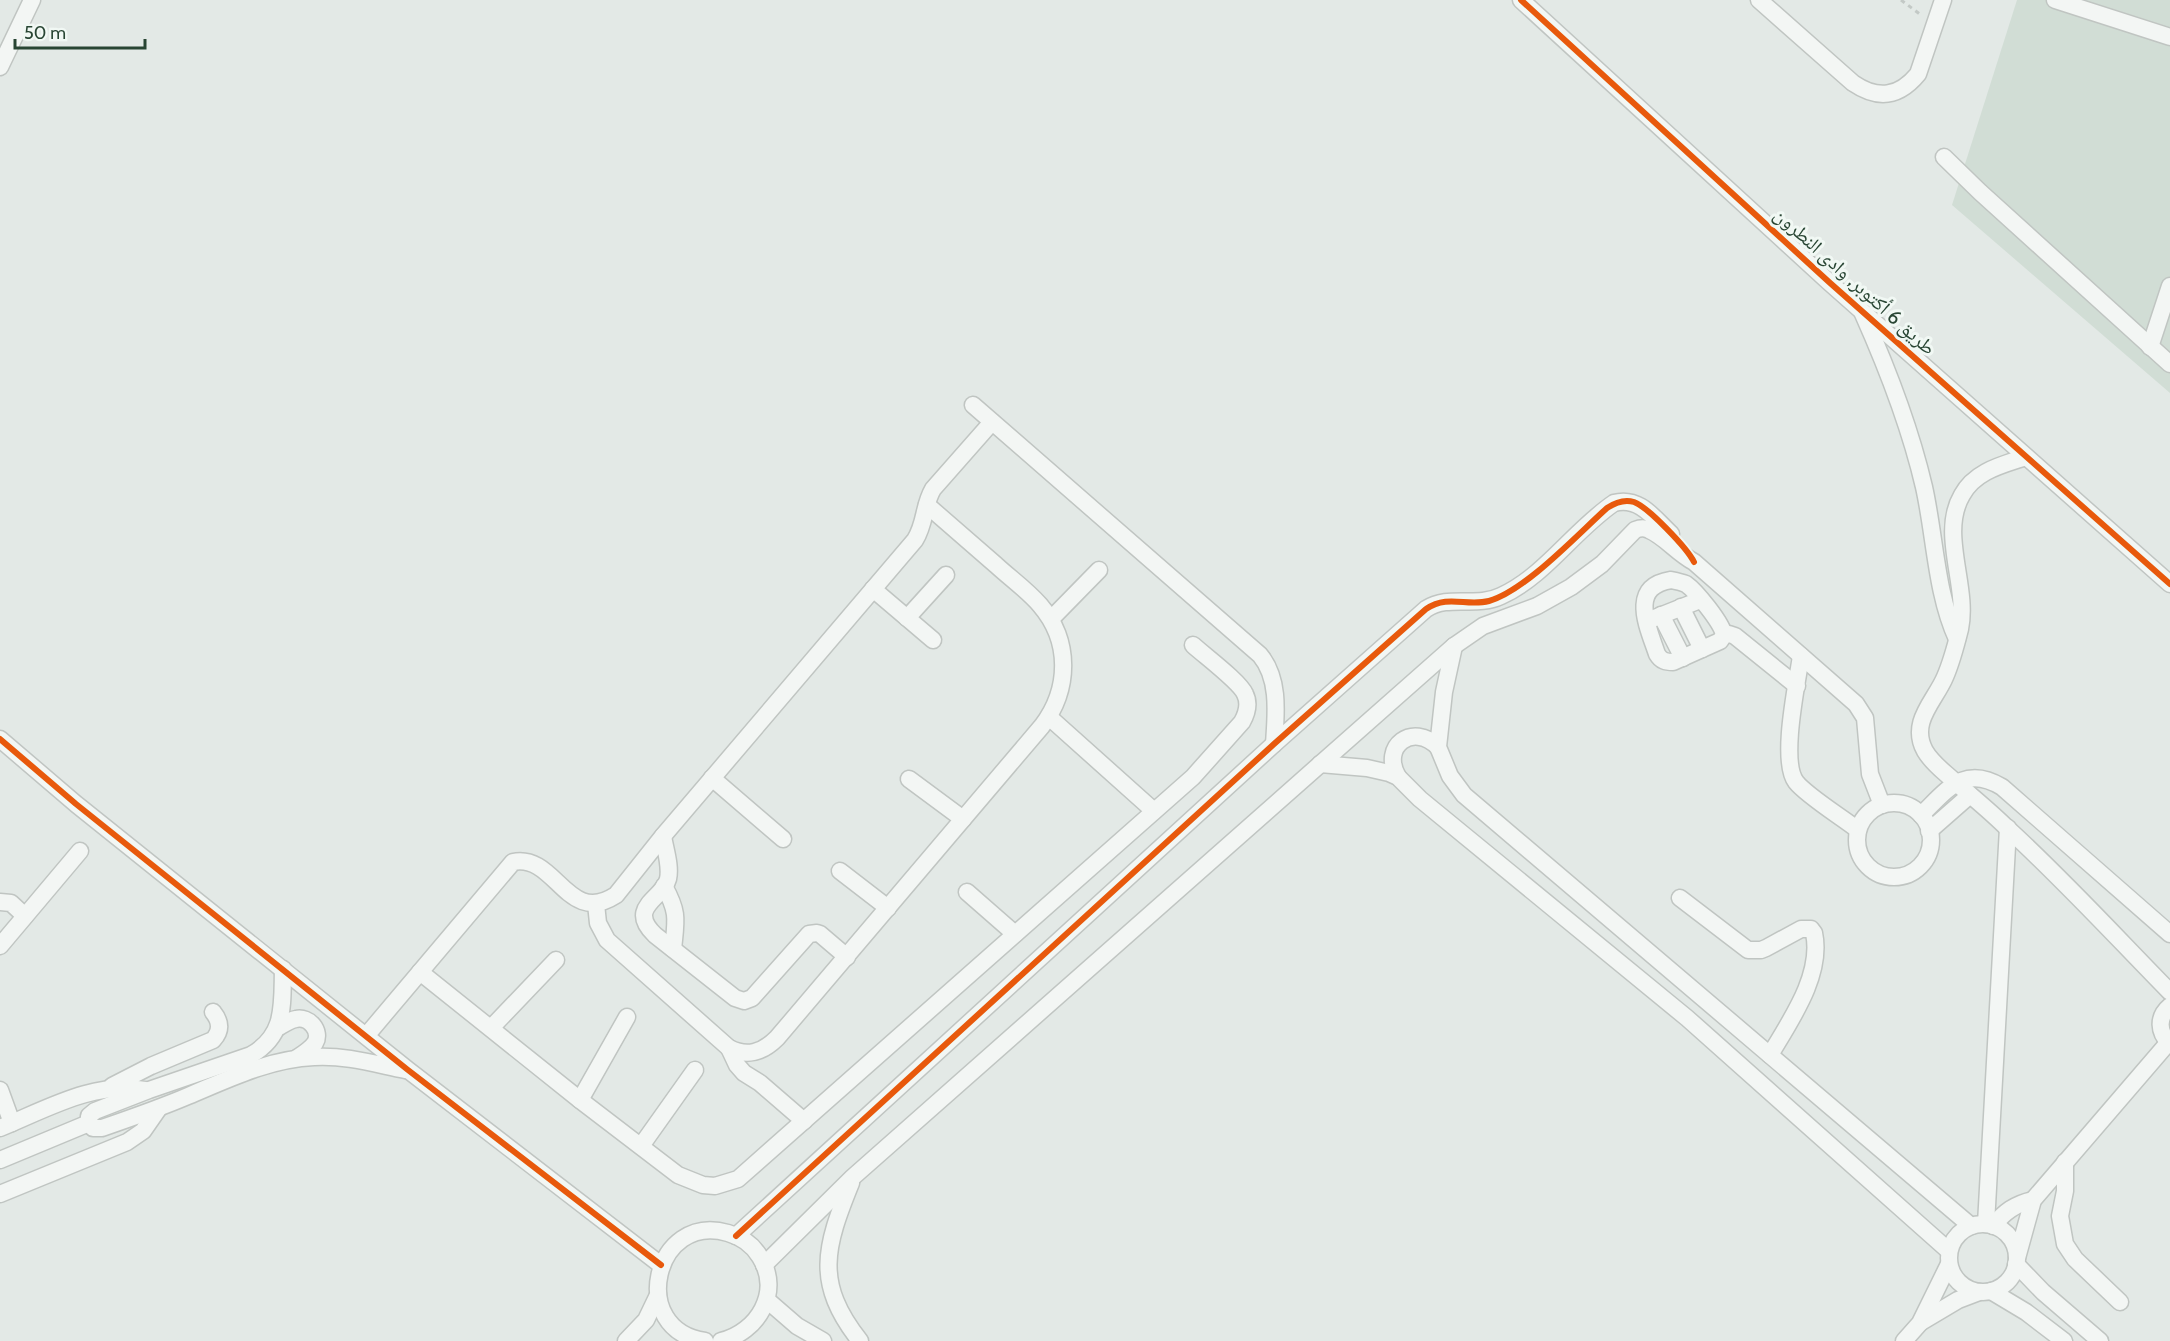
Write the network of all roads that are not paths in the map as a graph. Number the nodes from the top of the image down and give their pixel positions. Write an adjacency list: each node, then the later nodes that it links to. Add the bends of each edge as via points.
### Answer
1 (32, 0): 7 (street)
2 (1521, 0): 10 (street, طريق 6 أكتوبر, وادى النطرون)
3 (1759, 0): 4 (street, via 1853,82 1875,94 1894,92 1910,84 1918,74)
4 (1943, 0)
5 (2055, 0): 6 (street)
6 (2170, 37)
7 (0, 67)
8 (1944, 157): 11 (street)
9 (2170, 285): 11 (street)
10 (1860, 308): 15 (street, طريق 6 أكتوبر, وادى النطرون); 32 (street, via 1910,434 1948,616)
11 (2150, 346): 12 (street)
12 (2170, 364)
13 (974, 405): 14 (street)
14 (992, 422): 17 (street, via 933,489); 41 (street, via 1260,655 1274,686)
15 (2026, 457): 22 (street, طريق 6 أكتوبر, وادى النطرون); 32 (street, via 1986,471 1972,481 1955,511 1953,529 1962,600)
16 (1631, 501): 18 (street); 19 (street, via 1684,547); 25 (street, via 1607,508 1516,587 1487,602)
17 (927, 505): 23 (street, via 915,540); 29 (street)
18 (1635, 530): 19 (street, via 1651,530); 30 (street, via 1602,564 1571,587 1537,606)
19 (1694, 562): 37 (street)
20 (1099, 570): 29 (street)
21 (946, 575): 27 (street)
22 (2170, 585)
23 (873, 589): 27 (street); 45 (street)
24 (1700, 600): 26 (street); 28 (street, via 1686,585 1664,581 1646,596 1644,604); 31 (street)
25 (1471, 602): 30 (street); 41 (street, via 1442,601 1426,609)
26 (1681, 607): 28 (street); 36 (street)
27 (907, 618): 33 (street)
28 (1654, 618): 36 (street, via 1683,658)
29 (1051, 619): 39 (street, via 1063,651 1064,674)
30 (1483, 626): 35 (street)
31 (1724, 635): 36 (street); 38 (street, via 1735,636)
32 (1957, 639): 47 (street, via 1949,668 1920,726 1928,756)
33 (933, 640)
34 (1193, 645): 50 (street, via 1241,688 1247,708 1242,722 1210,760)
35 (1454, 646): 42 (street); 43 (street)
36 (1702, 649)
37 (1801, 656): 38 (street); 49 (street, via 1862,710 1870,774)
38 (1797, 686): 54 (street, via 1789,746 1791,772 1800,786)
39 (1049, 717): 50 (street); 52 (street)
40 (0, 740): 73 (street)
41 (1274, 744): 105 (street)
42 (1438, 747): 44 (street, via 1421,736 1402,741 1392,758); 85 (street, via 1450,776 1464,795)
43 (1320, 764): 44 (street, via 1367,768); 101 (street)
44 (1398, 777): 106 (street, via 1686,1018)
45 (712, 778): 56 (street); 57 (street)
46 (909, 779): 52 (street)
47 (1956, 782): 48 (street); 51 (street); 68 (street, via 1983,779 2002,788)
48 (1970, 795): 53 (street); 55 (street)
49 (1882, 805): 51 (street, via 1907,806); 54 (street, via 1867,814)
50 (1154, 811): 67 (street)
51 (1921, 815): 55 (street)
52 (963, 819): 65 (street)
53 (2008, 828): 75 (street); 104 (street)
54 (1858, 830): 55 (street, via 1858,852 1863,861 1891,878 1902,877 1921,866 1928,856)
55 (1929, 831)
56 (663, 836): 60 (street, via 668,873); 64 (street, via 616,895)
57 (783, 838)
58 (80, 852): 66 (street)
59 (840, 871): 65 (street)
60 (664, 886): 70 (street, via 675,908); 70 (street, via 646,907 645,920 650,931)
61 (967, 892): 67 (street)
62 (1680, 898): 85 (street, via 1748,950 1766,948 1801,928 1814,933 1809,984)
63 (0, 902): 66 (street, via 11,903)
64 (596, 904): 74 (street, via 574,898 537,865 513,862); 83 (street, via 598,923 608,940)
65 (888, 908): 71 (street)
66 (25, 916): 69 (street)
67 (1016, 934): 95 (street)
68 (2170, 934)
69 (0, 946)
70 (673, 949): 71 (street, via 744,1001 755,995 809,934 820,934)
71 (847, 957): 84 (street)
72 (556, 960): 80 (street)
73 (283, 969): 79 (street); 81 (street)
74 (420, 972): 80 (street); 81 (street)
75 (2170, 992)
76 (2170, 1006): 82 (street, via 2160,1022)
77 (213, 1012): 90 (street, via 219,1023 213,1041)
78 (627, 1017): 93 (street)
79 (279, 1027): 86 (street, via 302,1018 315,1028 315,1044); 92 (street, via 267,1044 251,1055)
80 (491, 1028): 93 (street)
81 (366, 1036): 87 (street)
82 (2169, 1043): 100 (street)
83 (729, 1048): 84 (street, via 746,1054); 89 (street, via 744,1073)
84 (764, 1049): 89 (street)
85 (1770, 1056): 104 (street)
86 (297, 1058): 87 (street, via 340,1058); 94 (street, via 260,1067)
87 (408, 1070): 108 (street)
88 (695, 1070): 98 (street)
89 (760, 1083): 95 (street)
90 (109, 1088): 92 (street); 97 (street)
91 (0, 1090): 97 (street)
92 (149, 1090): 96 (street, via 91,1113)
93 (580, 1100): 98 (street)
94 (159, 1108): 96 (street, via 102,1128 93,1128); 102 (street, via 143,1131 127,1142)
95 (804, 1121): 98 (street, via 738,1179 715,1186 686,1180)
96 (89, 1123): 99 (street)
97 (6, 1125)
98 (641, 1146)
99 (0, 1160)
100 (2065, 1162): 103 (street); 113 (street, via 2060,1216 2065,1244 2075,1259)
101 (853, 1177): 109 (street); 121 (street, via 830,1238 828,1272 837,1305)
102 (0, 1194)
103 (2033, 1200): 104 (street, via 2010,1208); 107 (street)
104 (1983, 1225): 106 (street, via 1957,1236); 107 (street, via 2006,1233)
105 (736, 1236): 108 (street, via 721,1231 691,1235 673,1247); 109 (street, via 756,1251)
106 (1949, 1257): 110 (street, via 1956,1280); 114 (street)
107 (2017, 1261): 110 (street, via 2008,1281); 124 (street, via 2043,1292)
108 (661, 1265): 111 (street)
109 (764, 1265): 112 (street)
110 (1985, 1292): 114 (street, via 1958,1300); 123 (street, via 2026,1312)
111 (658, 1295): 117 (street, via 669,1320); 118 (street, via 646,1320)
112 (767, 1300): 115 (street); 116 (street)
113 (2120, 1302)
114 (1920, 1323): 122 (street)
115 (803, 1336): 120 (street)
116 (745, 1338): 119 (street)
117 (692, 1340)
118 (626, 1341)
119 (721, 1341)
120 (823, 1341)
121 (860, 1341)
122 (1904, 1341)
123 (2064, 1341)
124 (2100, 1341)

